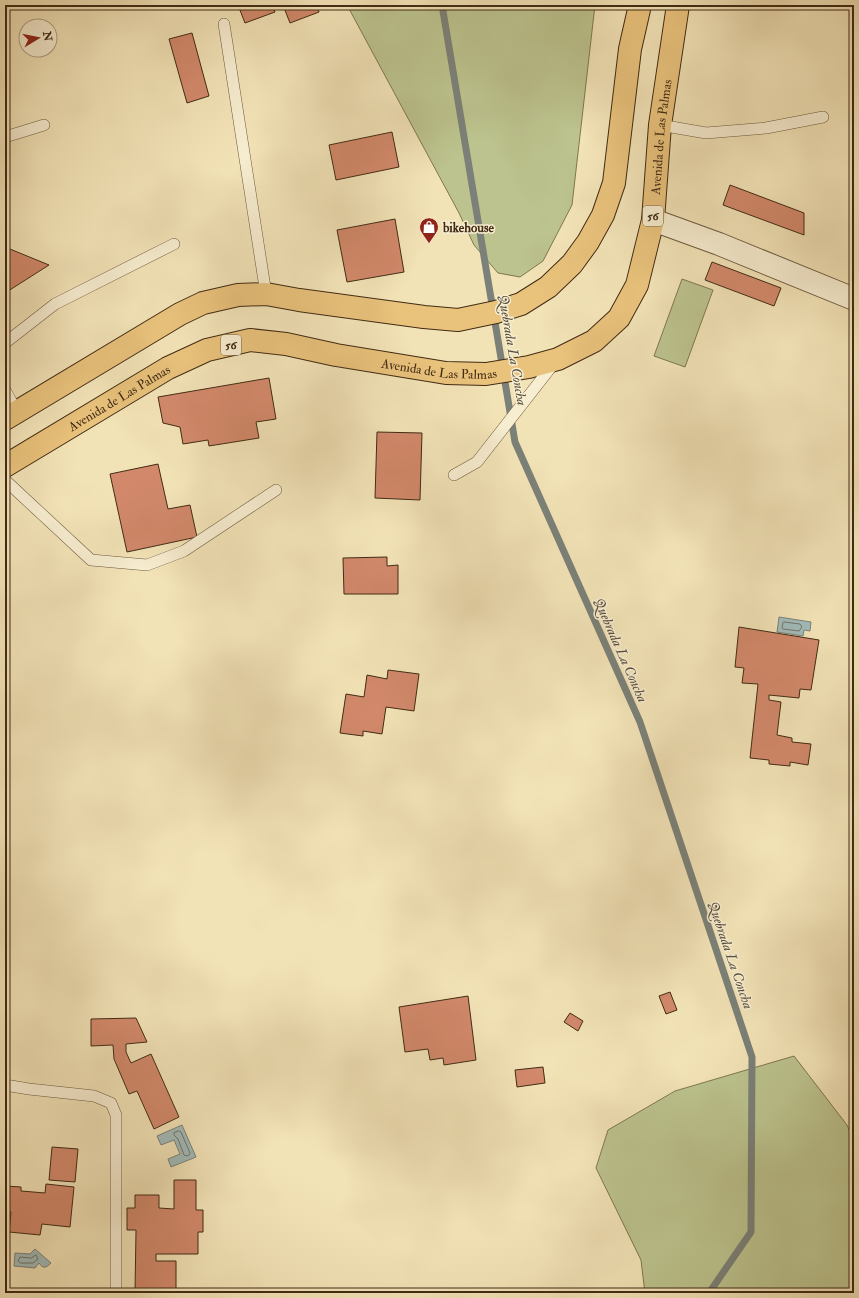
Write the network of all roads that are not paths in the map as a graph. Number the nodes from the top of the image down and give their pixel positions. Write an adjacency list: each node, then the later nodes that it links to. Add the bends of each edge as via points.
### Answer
1 (640, 5): 10 (main road, via 630,48 614,182 603,215 588,242 572,264 548,287 520,304 458,320)
2 (678, 5): 6 (main road, Avenida de Las Palmas / 56)
3 (224, 24): 10 (lane)
4 (823, 117): 6 (lane, via 766,128 706,133)
5 (44, 125): 7 (lane)
6 (660, 125): 8 (main road, Avenida de Las Palmas / 56)
7 (5, 137)
8 (653, 220): 11 (street); 13 (main road, Avenida de Las Palmas / 56, via 637,285 619,318 594,341)
9 (174, 244): 12 (lane, via 54,304)
10 (266, 294): 15 (main road, via 238,295 203,303 180,314)
11 (854, 299)
12 (5, 343)
13 (558, 359): 16 (main road, Avenida de Las Palmas / 56, via 486,374 446,373 286,344 250,340 207,350 168,368); 17 (lane, via 477,462)
14 (5, 390): 15 (lane)
15 (11, 416)
16 (5, 466)
17 (454, 475)
18 (5, 480): 19 (lane, via 91,560 147,565 184,551)
19 (276, 490)
20 (5, 1085): 21 (lane, via 94,1096 111,1103 116,1115)
21 (116, 1288)

